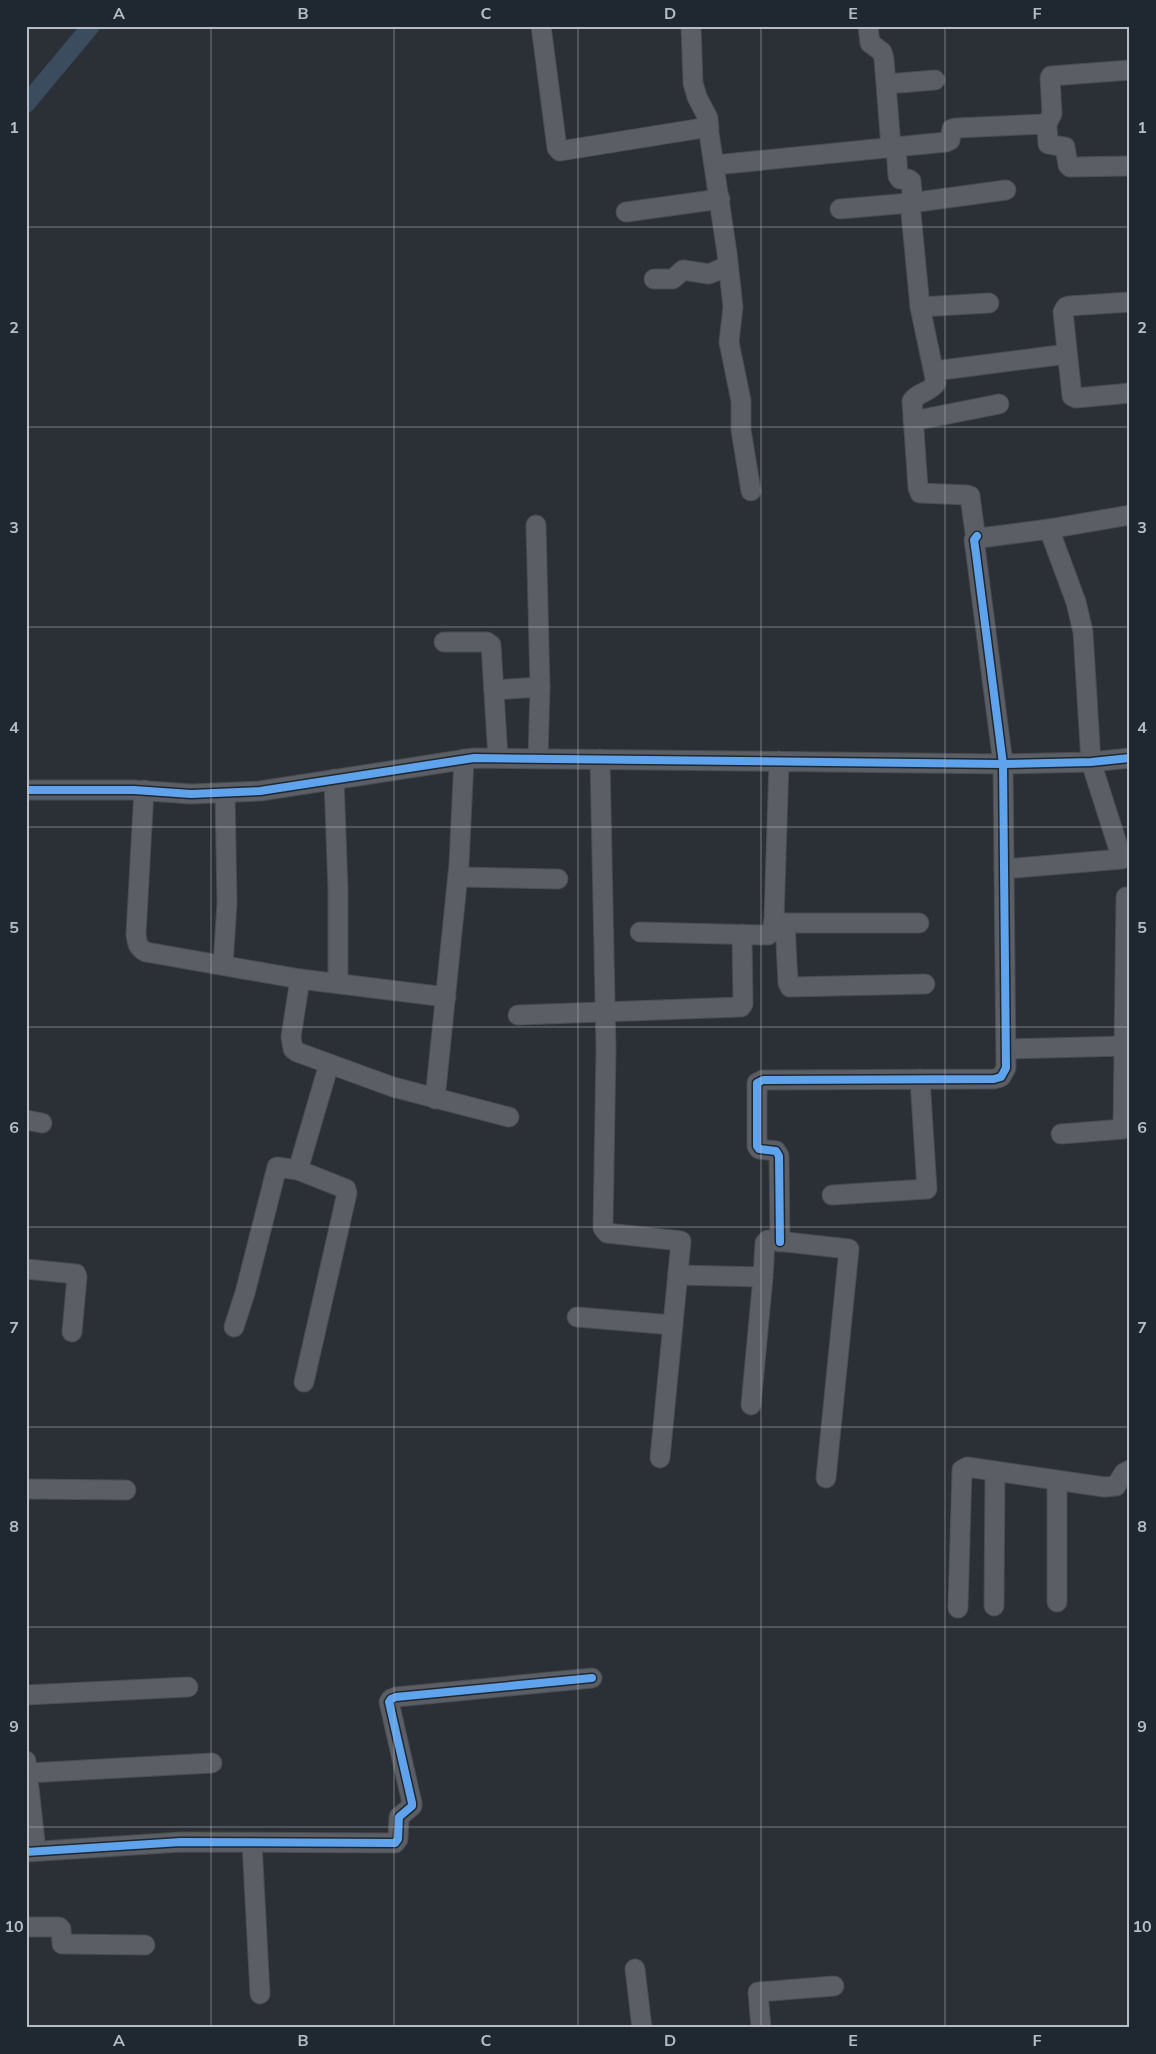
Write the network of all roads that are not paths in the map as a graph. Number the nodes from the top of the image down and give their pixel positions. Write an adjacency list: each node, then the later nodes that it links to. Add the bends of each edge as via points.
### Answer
1 (540, 26): 8 (street, via 560,151)
2 (692, 26): 8 (street, via 695,91)
3 (868, 26): 6 (street, via 870,43 883,55)
4 (1130, 70): 7 (street, via 1051,76 1052,114)
5 (935, 80): 6 (street)
6 (887, 84): 9 (street)
7 (1046, 125): 9 (street, via 956,128 952,129 950,140 946,142); 11 (street, via 1048,144 1065,147 1069,167)
8 (709, 127): 10 (street)
9 (894, 147): 10 (street); 14 (street, via 898,176 911,181)
10 (715, 165): 13 (street)
11 (1130, 166)
12 (1006, 190): 14 (street)
13 (720, 199): 16 (street); 17 (street)
14 (911, 203): 15 (street); 21 (street)
15 (840, 209)
16 (626, 212)
17 (728, 266): 18 (street, via 709,274 683,270 673,279); 27 (street, via 733,314 728,342 741,401 741,430)
18 (654, 279)
19 (988, 302): 21 (street)
20 (1130, 302): 22 (street, via 1066,307 1063,312)
21 (920, 307): 23 (street)
22 (1067, 354): 23 (street); 24 (street, via 1074,398)
23 (934, 371): 26 (street, via 935,385 912,402)
24 (1130, 394)
25 (999, 404): 26 (street)
26 (913, 421): 31 (street, via 918,491 922,494 970,496)
27 (751, 491)
28 (1130, 515): 30 (street)
29 (536, 524): 33 (street)
30 (1049, 529): 31 (street); 41 (street, via 1082,623)
31 (977, 536): 42 (street, via 974,540)
32 (444, 642): 34 (street, via 490,643)
33 (540, 687): 34 (street); 36 (street)
34 (494, 690): 35 (street)
35 (498, 758): 36 (street); 38 (street)
36 (538, 758): 39 (street)
37 (1130, 758): 41 (street)
38 (464, 759): 43 (street); 48 (street)
39 (600, 759): 40 (street); 60 (street)
40 (779, 761): 42 (street); 51 (street)
41 (1091, 762): 42 (street); 47 (street, via 1122,859)
42 (1003, 764): 47 (street)
43 (334, 779): 46 (street, via 260,791); 57 (street)
44 (26, 790): 45 (street)
45 (144, 790): 46 (street, via 191,794); 55 (street, via 137,943 146,952)
46 (225, 792): 55 (street, via 227,894)
47 (1004, 868): 63 (street)
48 (458, 877): 49 (street); 59 (street)
49 (558, 878)
50 (1126, 897): 62 (street)
51 (780, 922): 52 (street); 54 (street, via 770,934); 58 (street, via 790,987)
52 (919, 923)
53 (640, 932): 54 (street)
54 (742, 934): 60 (street, via 741,1007)
55 (223, 965): 56 (street)
56 (300, 979): 57 (street); 64 (street, via 291,1037 293,1048)
57 (338, 983): 59 (street)
58 (925, 984)
59 (446, 997): 66 (street)
60 (605, 1013): 61 (street); 73 (street, via 603,1228 607,1233 680,1240)
61 (518, 1015)
62 (1127, 1039): 63 (street); 68 (street, via 1123,1129)
63 (1006, 1048): 65 (street, via 1005,1073 994,1079)
64 (330, 1064): 66 (street); 69 (street)
65 (920, 1079): 70 (street, via 927,1189); 71 (street, via 763,1080 757,1084 757,1146 776,1151 779,1156)
66 (435, 1099): 67 (street)
67 (509, 1116)
68 (1061, 1134)
69 (298, 1170): 77 (street, via 276,1168); 79 (street, via 347,1192)
70 (832, 1195)
71 (780, 1242): 74 (street, via 768,1240 765,1243); 84 (street, via 846,1248 849,1251)
72 (26, 1269): 78 (street, via 76,1274)
73 (678, 1275): 74 (street); 76 (street)
74 (763, 1278): 80 (street)
75 (577, 1317): 76 (street)
76 (673, 1325): 81 (street)
77 (234, 1328)
78 (72, 1332)
79 (304, 1382)
80 (750, 1405)
81 (660, 1458)
82 (1130, 1470): 85 (street, via 1124,1473 1119,1484 1111,1487)
83 (996, 1471): 85 (street); 89 (street); 90 (street, via 967,1467 962,1470)
84 (826, 1478)
85 (1058, 1480): 88 (street)
86 (26, 1489): 87 (street)
87 (126, 1490)
88 (1057, 1602)
89 (994, 1606)
90 (958, 1608)
91 (592, 1678): 96 (street, via 393,1698 389,1702 412,1803 399,1817 397,1841)
92 (188, 1687): 93 (street)
93 (26, 1695)
94 (212, 1763): 95 (street)
95 (27, 1767): 97 (street)
96 (252, 1843): 97 (street, via 181,1842); 102 (street)
97 (31, 1851)
98 (26, 1927): 99 (street, via 60,1928 62,1944)
99 (145, 1945)
100 (635, 1969): 103 (street)
101 (834, 1986): 104 (street, via 758,1992)
102 (260, 1994)
103 (642, 2028)
104 (761, 2028)

